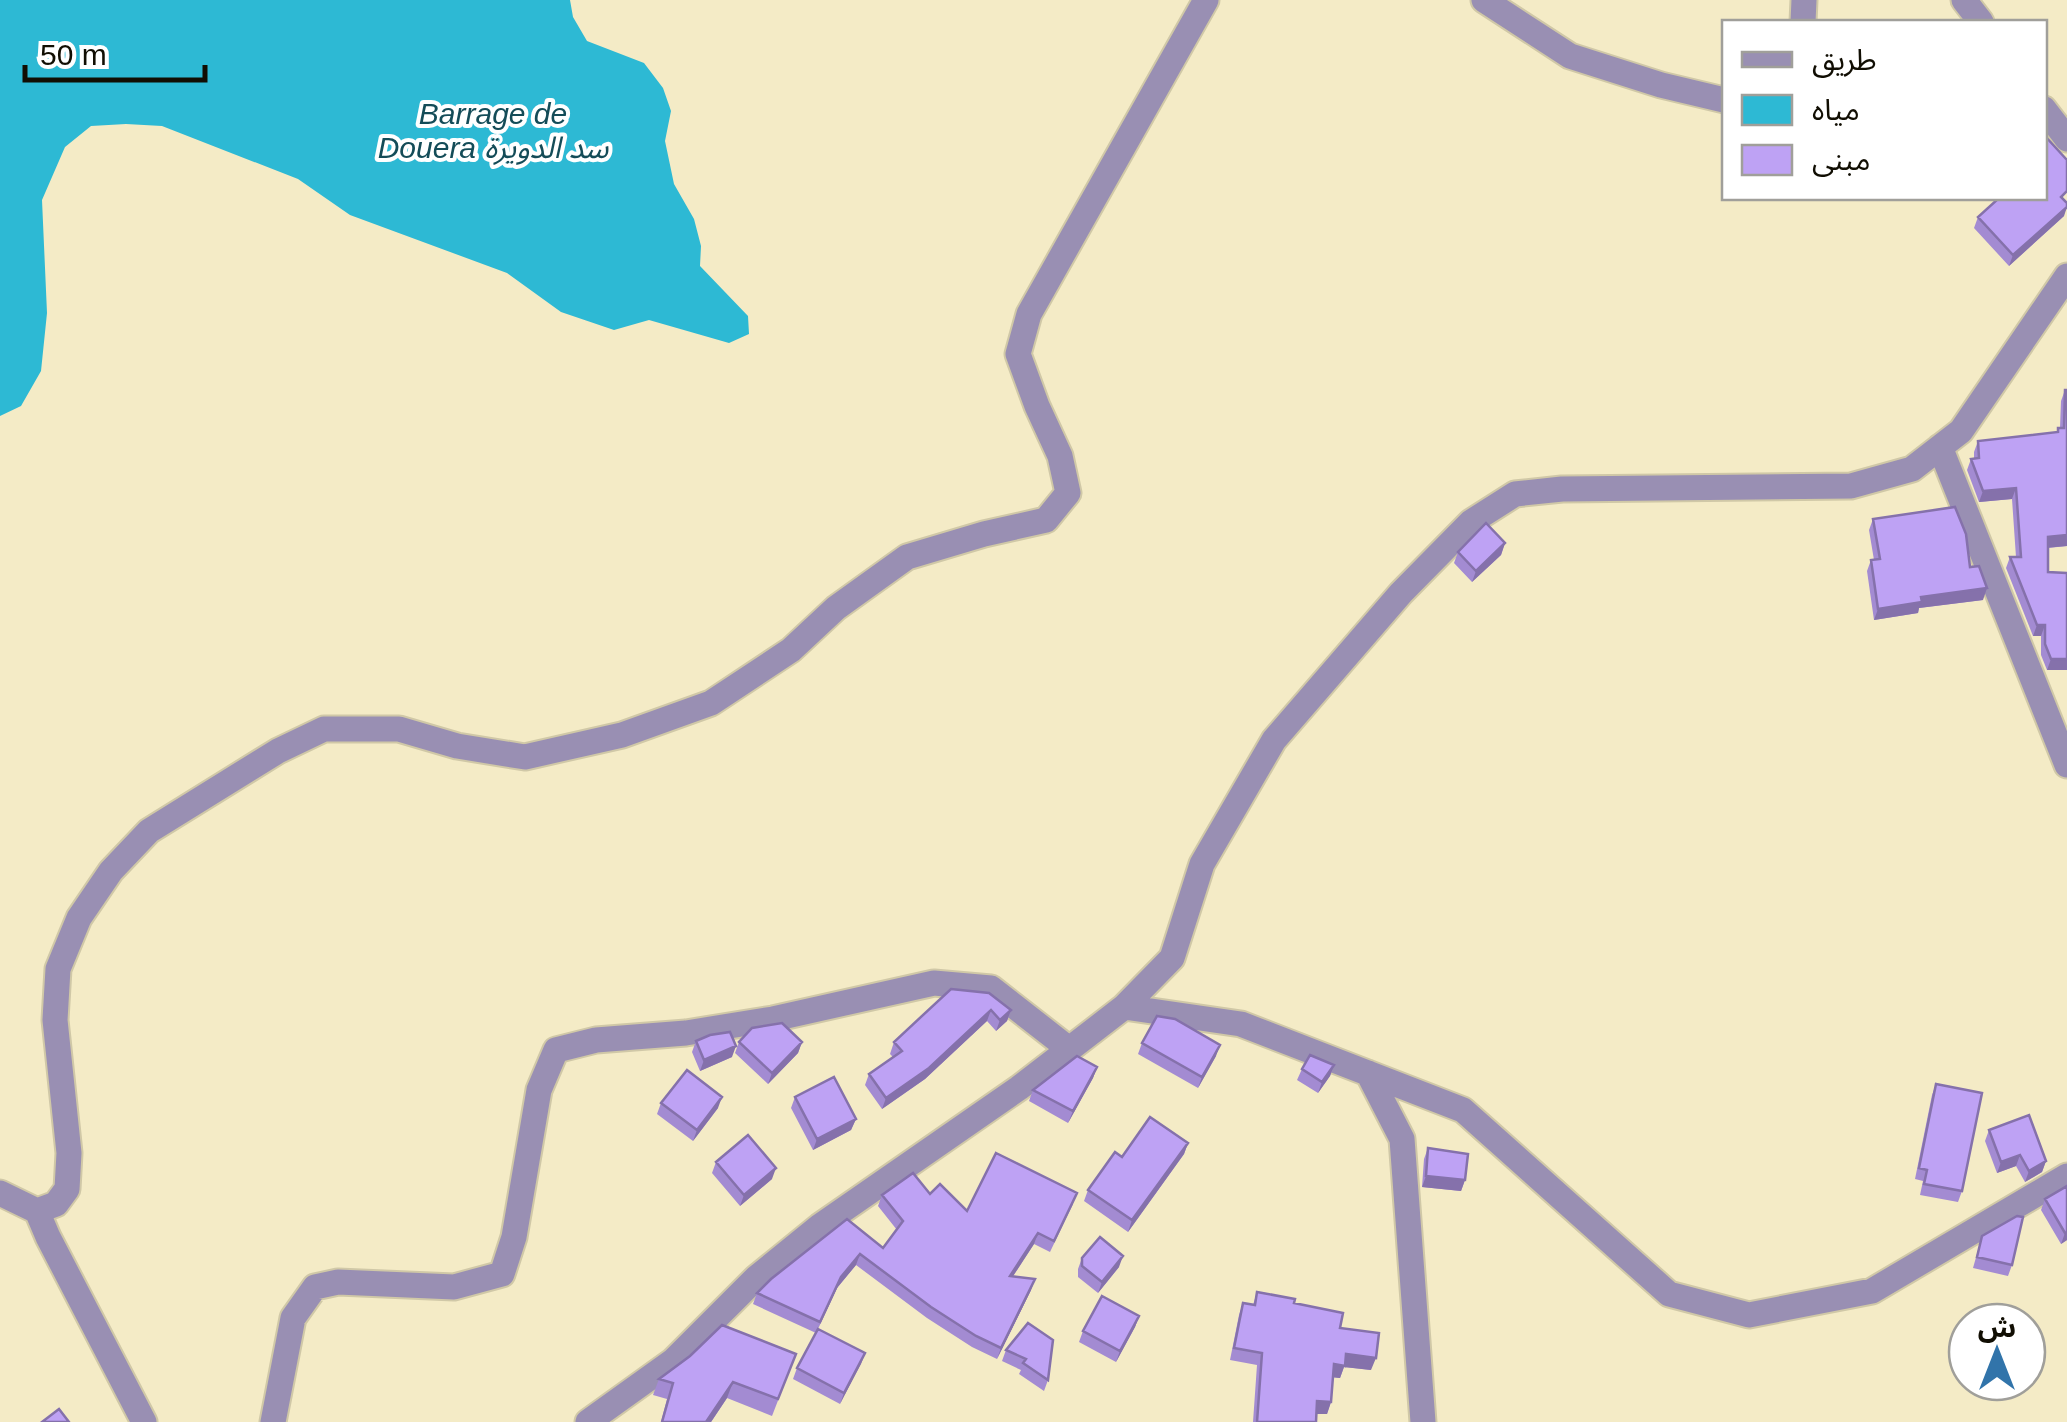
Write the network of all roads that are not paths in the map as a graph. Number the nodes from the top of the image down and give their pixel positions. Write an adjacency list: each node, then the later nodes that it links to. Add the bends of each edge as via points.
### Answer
1 (1206, 0): 16 (street, via 1029,314 1018,354 1068,493 1046,520 907,557 791,650 711,703 622,735 525,758 399,728 324,729 150,831 79,918 58,969 55,1020 67,1190 56,1204)
2 (1484, 0): 5 (street, via 1570,56)
3 (1964, 0): 4 (street)
4 (1979, 20)
5 (1722, 100)
6 (2047, 113): 7 (street)
7 (2067, 139)
8 (2067, 276): 9 (street, via 1962,431)
9 (1940, 447): 10 (street); 11 (street, via 1912,469 1851,486 1562,489 1515,494 1471,522 1274,740 1202,864 1172,958)
10 (2067, 765)
11 (1124, 1008): 12 (street); 13 (street, via 1241,1024)
12 (1070, 1049): 18 (street, via 991,988 934,983 773,1019 556,1050 538,1090 502,1274 454,1287 315,1287 293,1318); 19 (street, via 820,1226 672,1361)
13 (1368, 1073): 14 (street, via 1463,1110 1669,1294 1749,1315 1872,1291); 20 (street, via 1402,1139)
14 (2067, 1176)
15 (0, 1193): 16 (street)
16 (37, 1211): 17 (street)
17 (144, 1422)
18 (273, 1422)
19 (588, 1422)
20 (1423, 1422)

